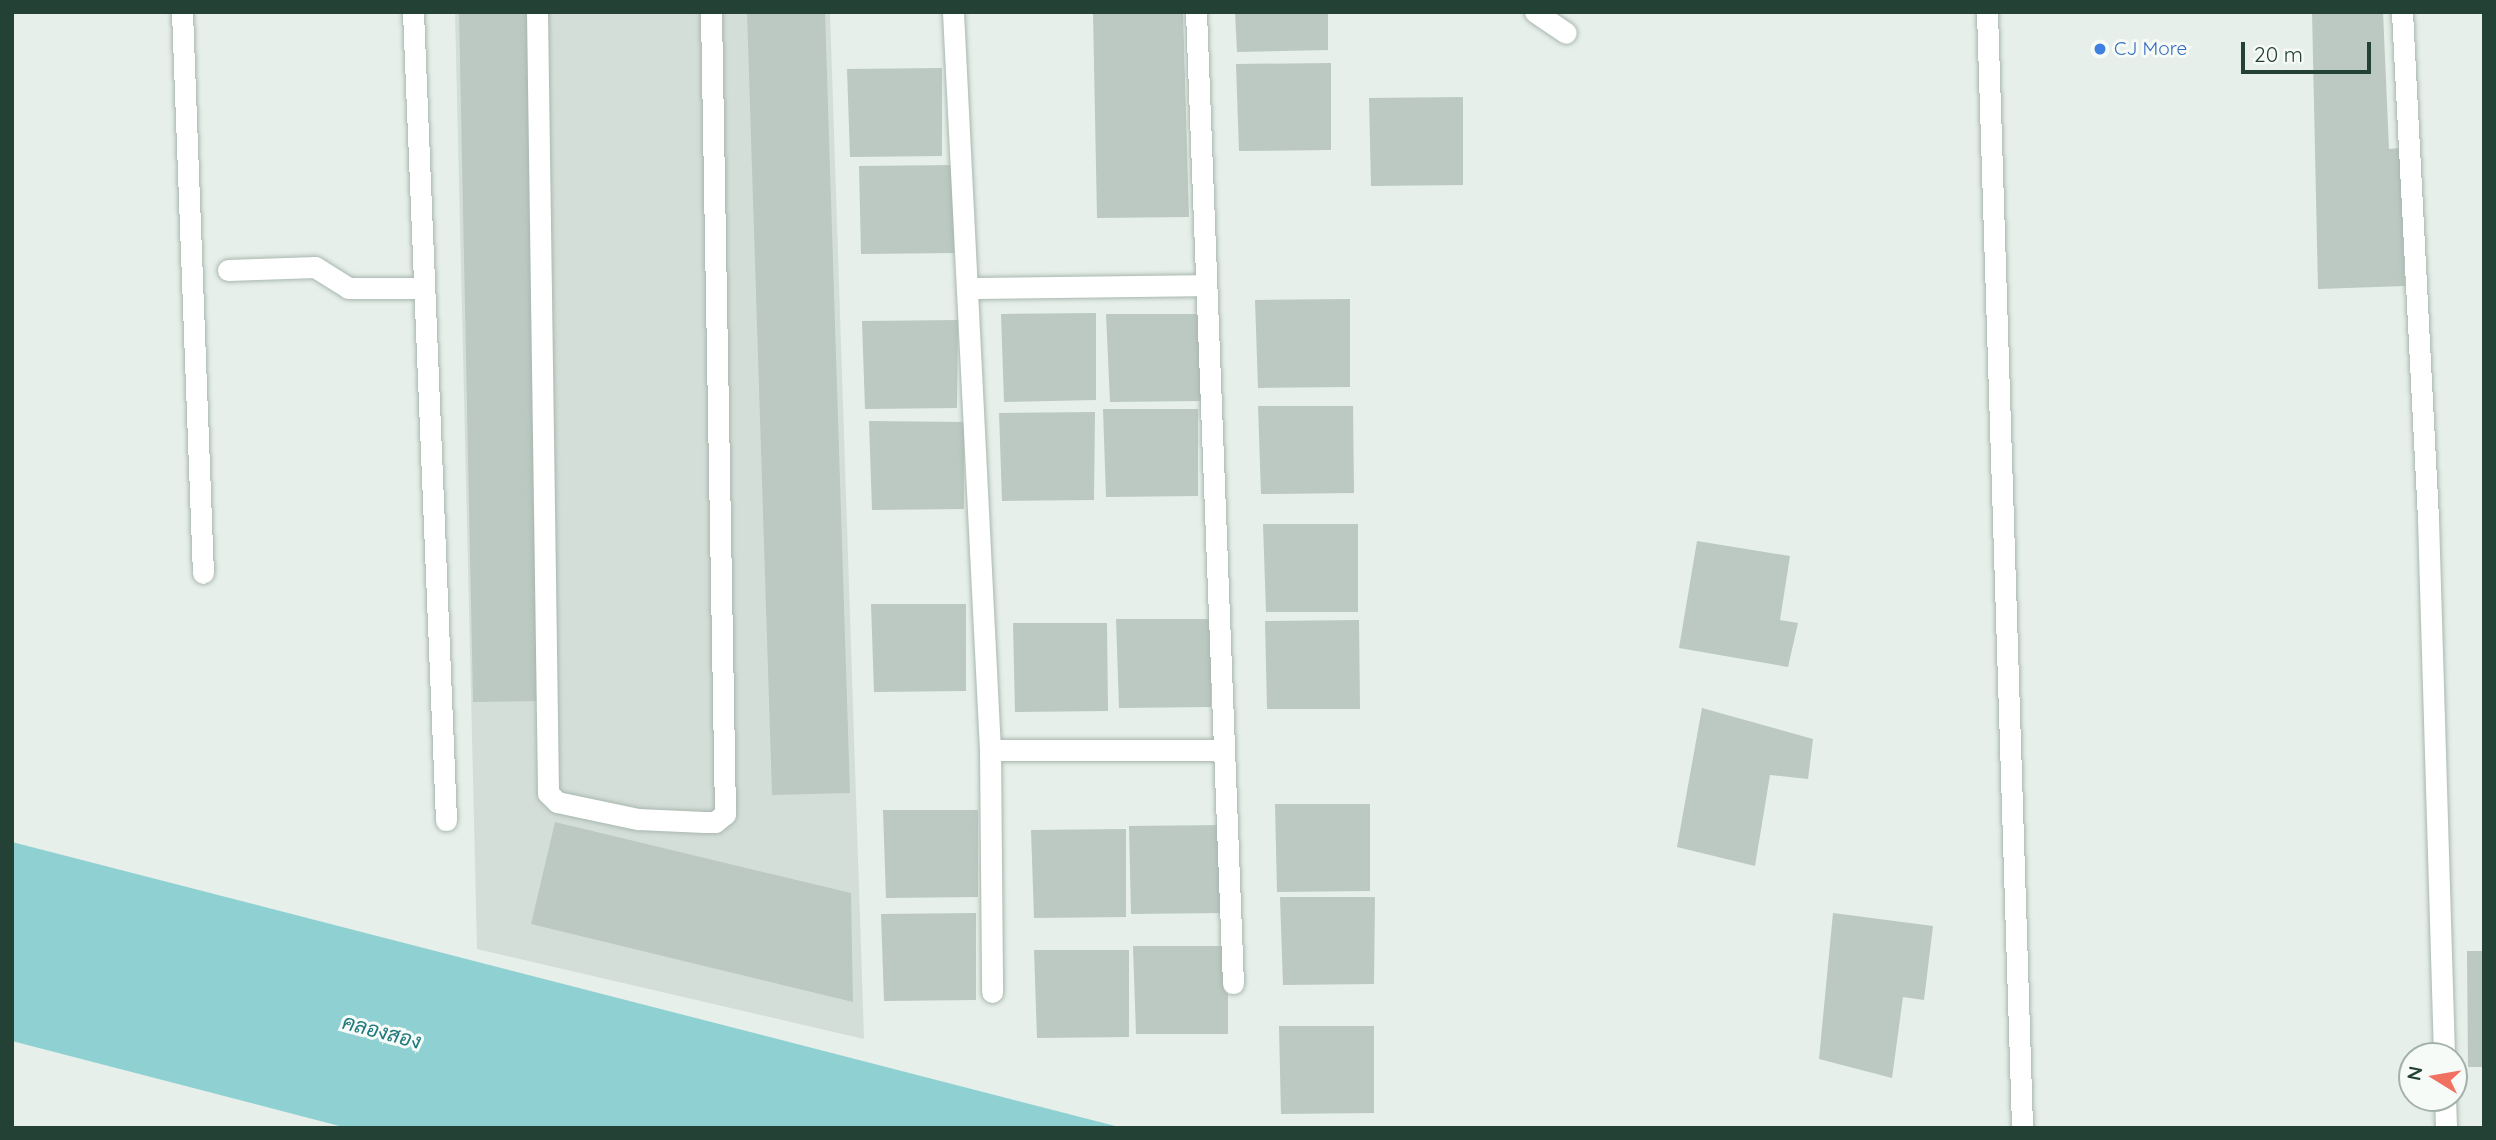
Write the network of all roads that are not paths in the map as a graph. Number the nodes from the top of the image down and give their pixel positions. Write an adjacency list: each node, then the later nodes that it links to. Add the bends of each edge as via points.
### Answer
1 (182, 12): 15 (street)
2 (413, 12): 13 (street)
3 (537, 12): 4 (street, via 548,793 557,802 638,819 716,822 725,814)
4 (711, 12)
5 (953, 12): 14 (street)
6 (1196, 12): 12 (street)
7 (1535, 12): 10 (street)
8 (1987, 12): 22 (street)
9 (2402, 12): 21 (street, via 2428,519)
10 (1566, 33)
11 (228, 270): 13 (street, via 315,267 348,288)
12 (1206, 285): 14 (street); 17 (street)
13 (421, 288): 18 (street)
14 (967, 288): 16 (street)
15 (203, 573)
16 (990, 750): 17 (street); 20 (street)
17 (1224, 750): 19 (street)
18 (446, 820)
19 (1233, 984)
20 (992, 992)
21 (2444, 1042)
22 (2022, 1128)

